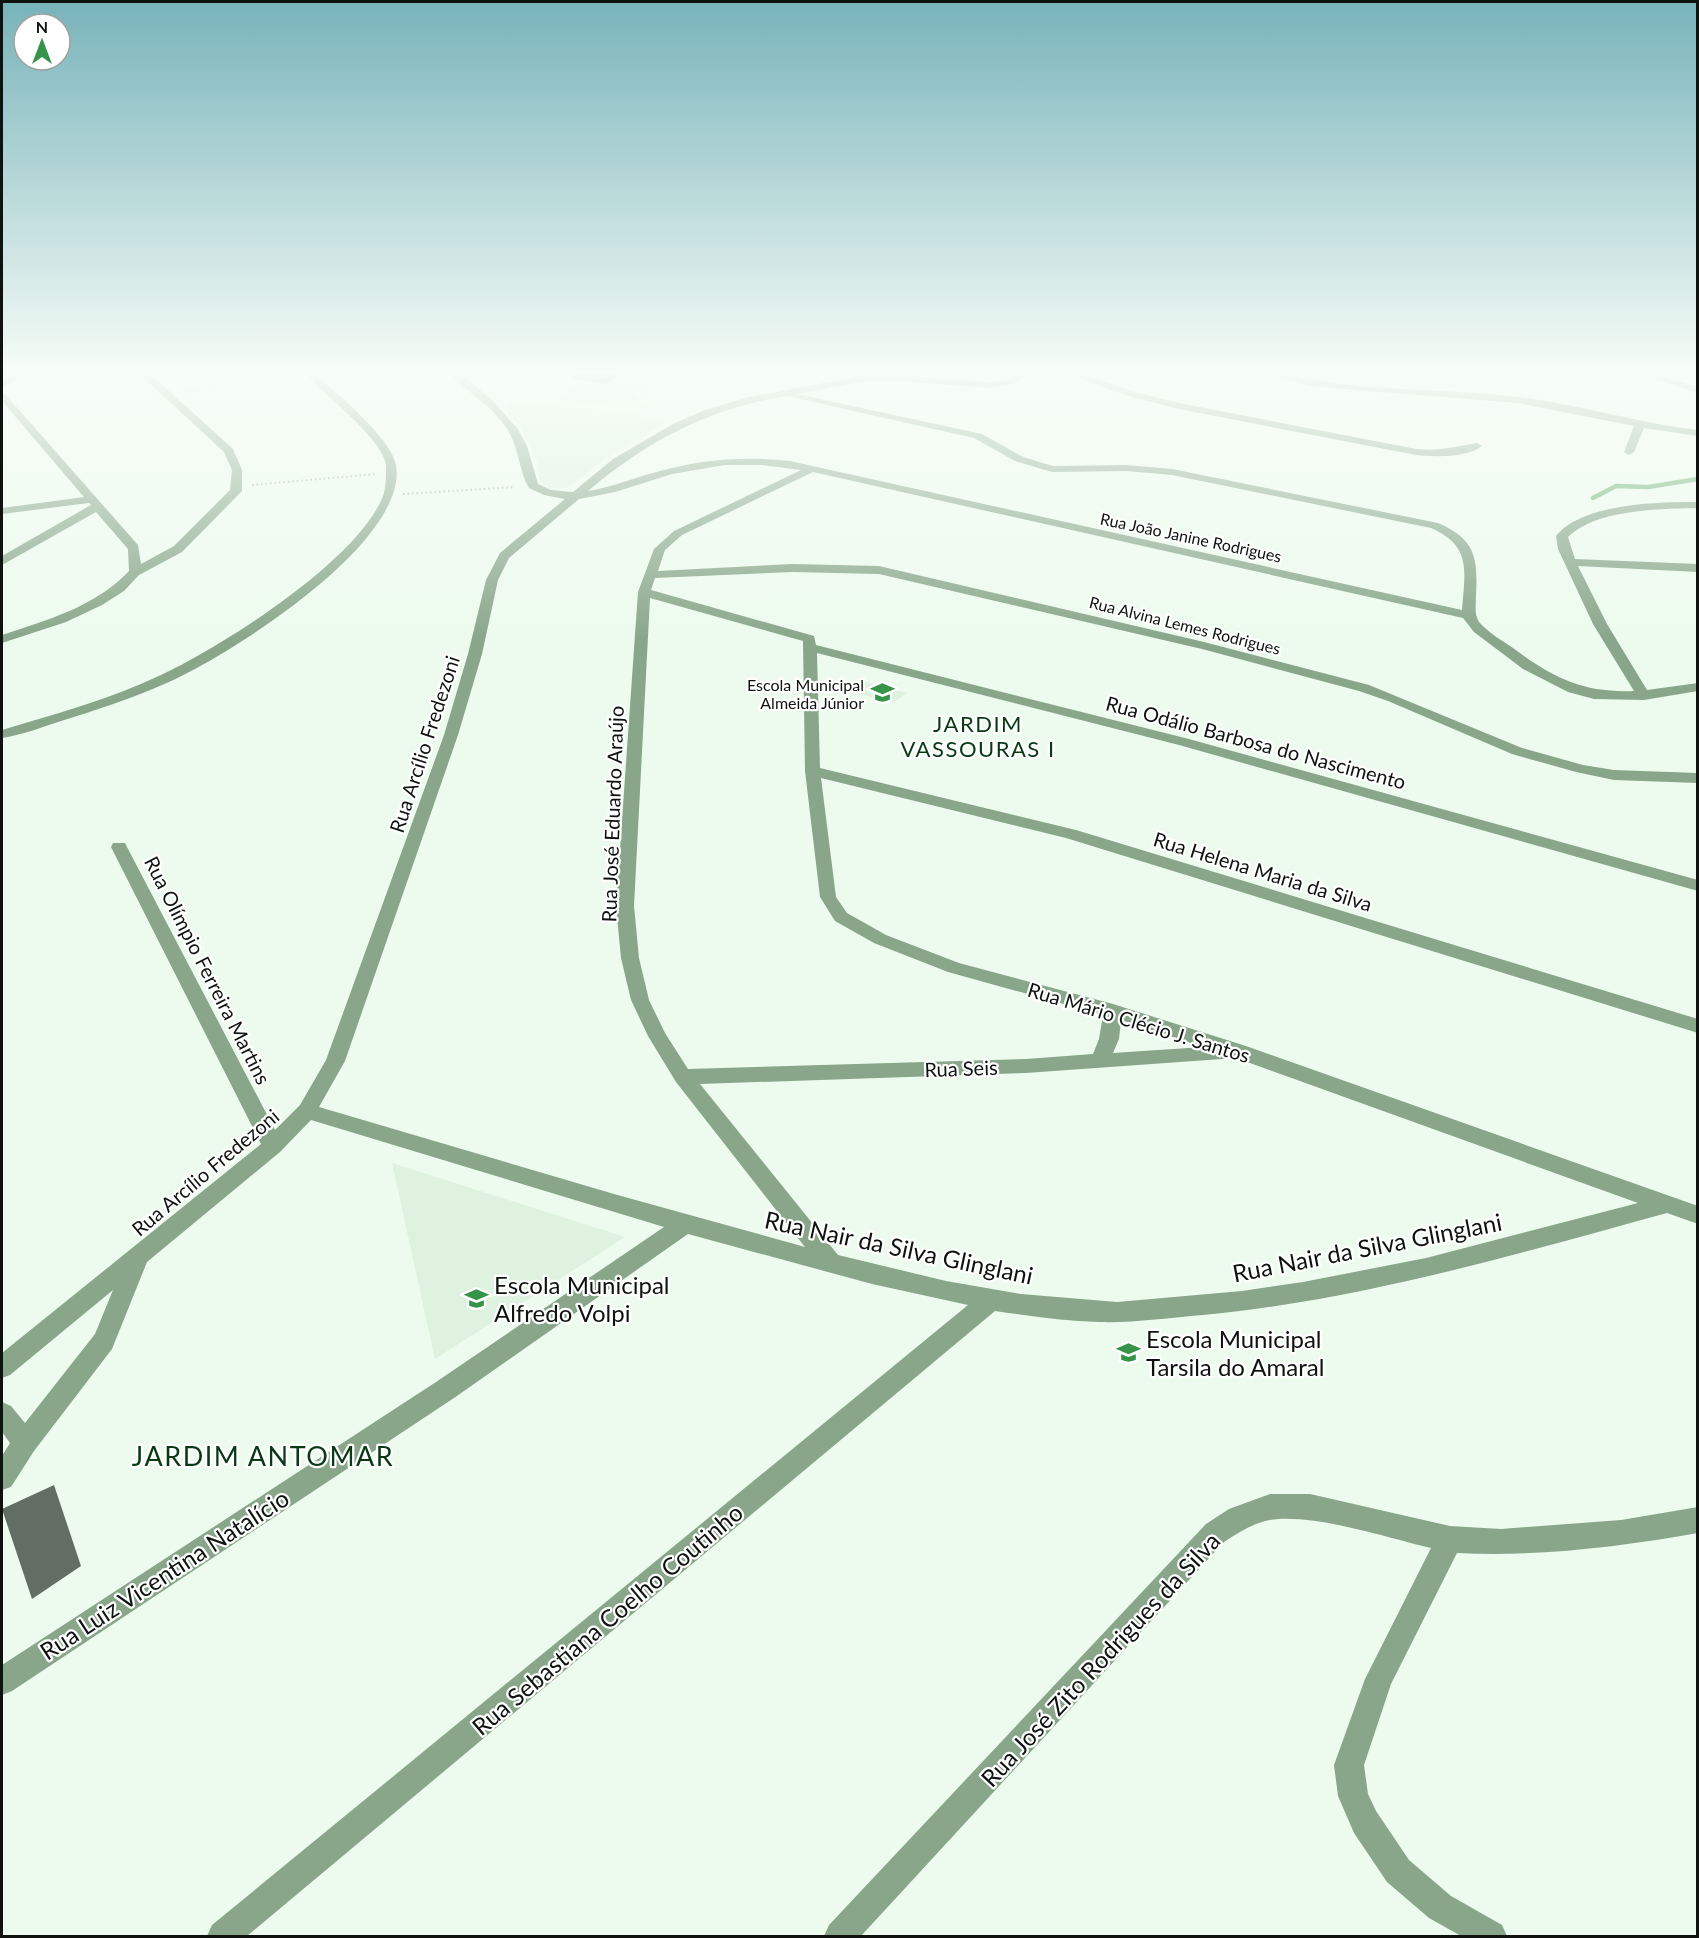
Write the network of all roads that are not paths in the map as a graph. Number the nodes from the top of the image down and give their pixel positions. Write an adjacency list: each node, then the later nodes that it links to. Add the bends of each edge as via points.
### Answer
1 (56, 460): 13 (street)
2 (233, 460): 19 (street, via 237,487 224,505 178,549)
3 (390, 460): 27 (street, via 390,494 361,538 326,573 255,629 214,656 165,680)
4 (526, 460): 12 (street, via 533,486)
5 (632, 460): 9 (street, Rua Arcílio Fredezoni)
6 (743, 460): 11 (street, Rua João Janine Rodrigues)
7 (753, 460): 10 (street, Rua João Janine Rodrigues)
8 (1024, 460): 22 (street, via 1052,469 1172,472 1434,525 1459,537 1466,546)
9 (627, 464): 11 (street, Rua João Janine Rodrigues); 12 (street, Rua Arcílio Fredezoni)
10 (811, 469): 20 (street, Rua José Eduardo Araújo, via 678,533 660,549); 22 (street, Rua João Janine Rodrigues)
11 (658, 474): 12 (street, Rua João Janine Rodrigues)
12 (576, 496): 37 (street, Rua Arcílio Fredezoni, via 504,556 492,580 451,735 356,1008 335,1061)
13 (95, 502): 15 (street); 16 (street); 19 (street, via 134,548)
14 (1698, 505): 17 (street, via 1644,509 1586,519 1568,527 1562,536)
15 (2, 511)
16 (2, 561)
17 (1571, 562): 18 (street); 26 (street, via 1600,624)
18 (1698, 568)
19 (135, 572): 23 (street, via 98,602)
20 (651, 575): 21 (street, Rua José Eduardo Araújo); 29 (street, Rua Alvina Lemes Rodrigues, via 812,568 879,570 1364,688 1517,751 1581,770)
21 (644, 592): 24 (street, Rua Odálio Barbosa do Nascimento); 36 (street, Rua José Eduardo Araújo, via 626,906 629,948 640,1000)
22 (1469, 615): 26 (street, via 1474,625 1508,652 1556,684 1602,697)
23 (2, 639)
24 (809, 643): 28 (street, Rua Mário Clécio J. Santos); 31 (street, Rua Odálio Barbosa do Nascimento, via 1184,742)
25 (1698, 687): 26 (street)
26 (1644, 696)
27 (2, 734)
28 (813, 771): 32 (street, Rua Mário Clécio J. Santos, via 828,897 841,917 880,939 954,968); 33 (street, Rua Helena Maria da Silva, via 1070,834)
29 (1698, 778)
30 (119, 847): 38 (street, Rua Olímpio Ferreira Martins)
31 (1698, 886)
32 (1113, 1011): 34 (street, Rua Mário Clécio J. Santos); 35 (street)
33 (1698, 1026)
34 (1239, 1051): 35 (street, Rua Seis); 39 (street, Rua Mário Clécio J. Santos)
35 (1101, 1061): 36 (street, Rua Seis)
36 (683, 1077): 43 (street, Rua José Eduardo Araújo)
37 (307, 1111): 38 (street, Rua Arcílio Fredezoni); 41 (street, Rua Nair da Silva Glinglani)
38 (273, 1146): 42 (street, Rua Arcílio Fredezoni)
39 (1667, 1204): 40 (street, Rua Mário Clécio J. Santos); 44 (street, Rua Nair da Silva Glinglani, via 1538,1239 1298,1294 1213,1305 1098,1312)
40 (1698, 1215)
41 (684, 1225): 43 (street, Rua Nair da Silva Glinglani); 51 (street, Rua Luiz Vicentina Natalício, via 445,1390)
42 (139, 1256): 45 (street, Rua Arcílio Fredezoni); 47 (street, via 104,1341)
43 (831, 1263): 44 (street, Rua Nair da Silva Glinglani)
44 (991, 1300): 52 (street, Rua Sebastiana Coelho Coutinho)
45 (2, 1367)
46 (2, 1414): 47 (street)
47 (25, 1442): 48 (street)
48 (2, 1478)
49 (1698, 1520): 50 (street, Rua José Zito Rodrigues da Silva, via 1621,1533 1501,1542)
50 (1450, 1539): 53 (street, Rua José Zito Rodrigues da Silva, via 1310,1507 1270,1507 1238,1518 1215,1533); 54 (street, via 1380,1679 1349,1765 1353,1796 1365,1822 1398,1871 1440,1907)
51 (2, 1681)
52 (224, 1936)
53 (840, 1936)
54 (1491, 1936)

